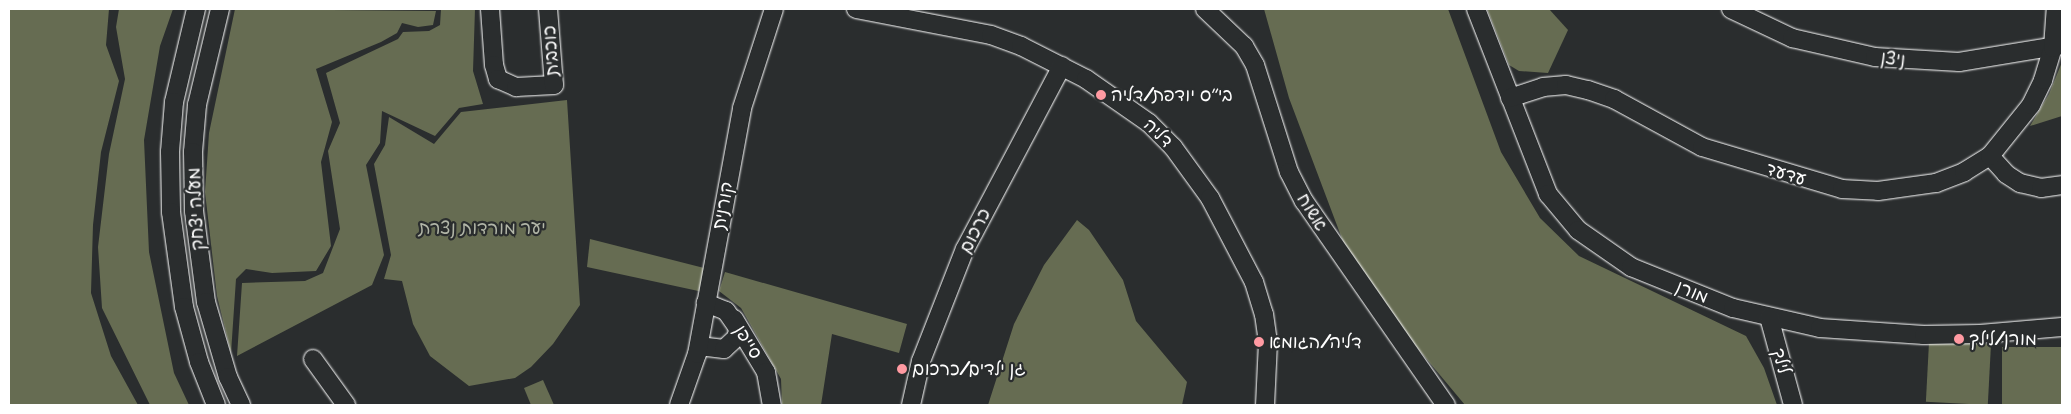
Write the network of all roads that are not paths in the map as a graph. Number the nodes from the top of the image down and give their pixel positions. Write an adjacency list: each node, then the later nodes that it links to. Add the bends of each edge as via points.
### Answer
1 (196, 9): 25 (street, מעלה יצחק, via 174,102 170,152 171,212 184,306 199,362)
2 (220, 9): 26 (street, מעלה יצחק, via 197,105 193,152 194,211 206,302 226,370)
3 (490, 9): 4 (street, כוכבית, via 498,79 516,87 554,85)
4 (548, 9)
5 (774, 9): 17 (street, קורנית, via 742,108)
6 (856, 9): 11 (street, דליה)
7 (1205, 9): 32 (street, אשוח, via 1244,46 1255,65 1289,172 1304,202)
8 (1476, 9): 14 (street, מורן)
9 (1731, 9): 12 (street, ניצן, via 1792,38 1875,57 1959,62)
10 (2056, 9): 12 (street, עדעד)
11 (913, 14): 13 (street, דליה, via 991,35)
12 (2058, 46): 15 (street, עדעד, via 2032,105)
13 (1062, 66): 30 (street, כרכום, via 965,249 921,361); 31 (street, דליה, via 1120,100 1149,123 1173,147 1210,198 1254,282 1264,314 1269,372)
14 (1510, 98): 15 (street, עדעד, via 1544,87 1566,85 1588,90 1614,100 1702,147 1842,189 1878,191 1936,183 1964,172); 18 (street, מורן, via 1548,194 1578,230 1631,267 1695,295)
15 (1990, 156): 16 (street, via 2006,174 2020,183 2041,188)
16 (2062, 185)
17 (706, 303): 19 (street, סייפן, via 726,311); 21 (street, קורנית)
18 (1770, 317): 20 (street, מורן, via 1820,328 1874,334 1980,334); 33 (street, לילך)
19 (734, 319): 22 (street, סייפן, via 737,336); 24 (street, סייפן)
20 (2062, 327)
21 (699, 346): 22 (street, סייפן); 28 (street, קורנית)
22 (724, 349): 24 (street, סייפן, via 750,352)
23 (313, 359): 27 (street)
24 (762, 365): 29 (street, סייפן, via 769,381)
25 (216, 405)
26 (241, 405)
27 (346, 405)
28 (679, 405)
29 (772, 405)
30 (910, 405)
31 (1265, 405)
32 (1446, 405)
33 (1793, 405)

